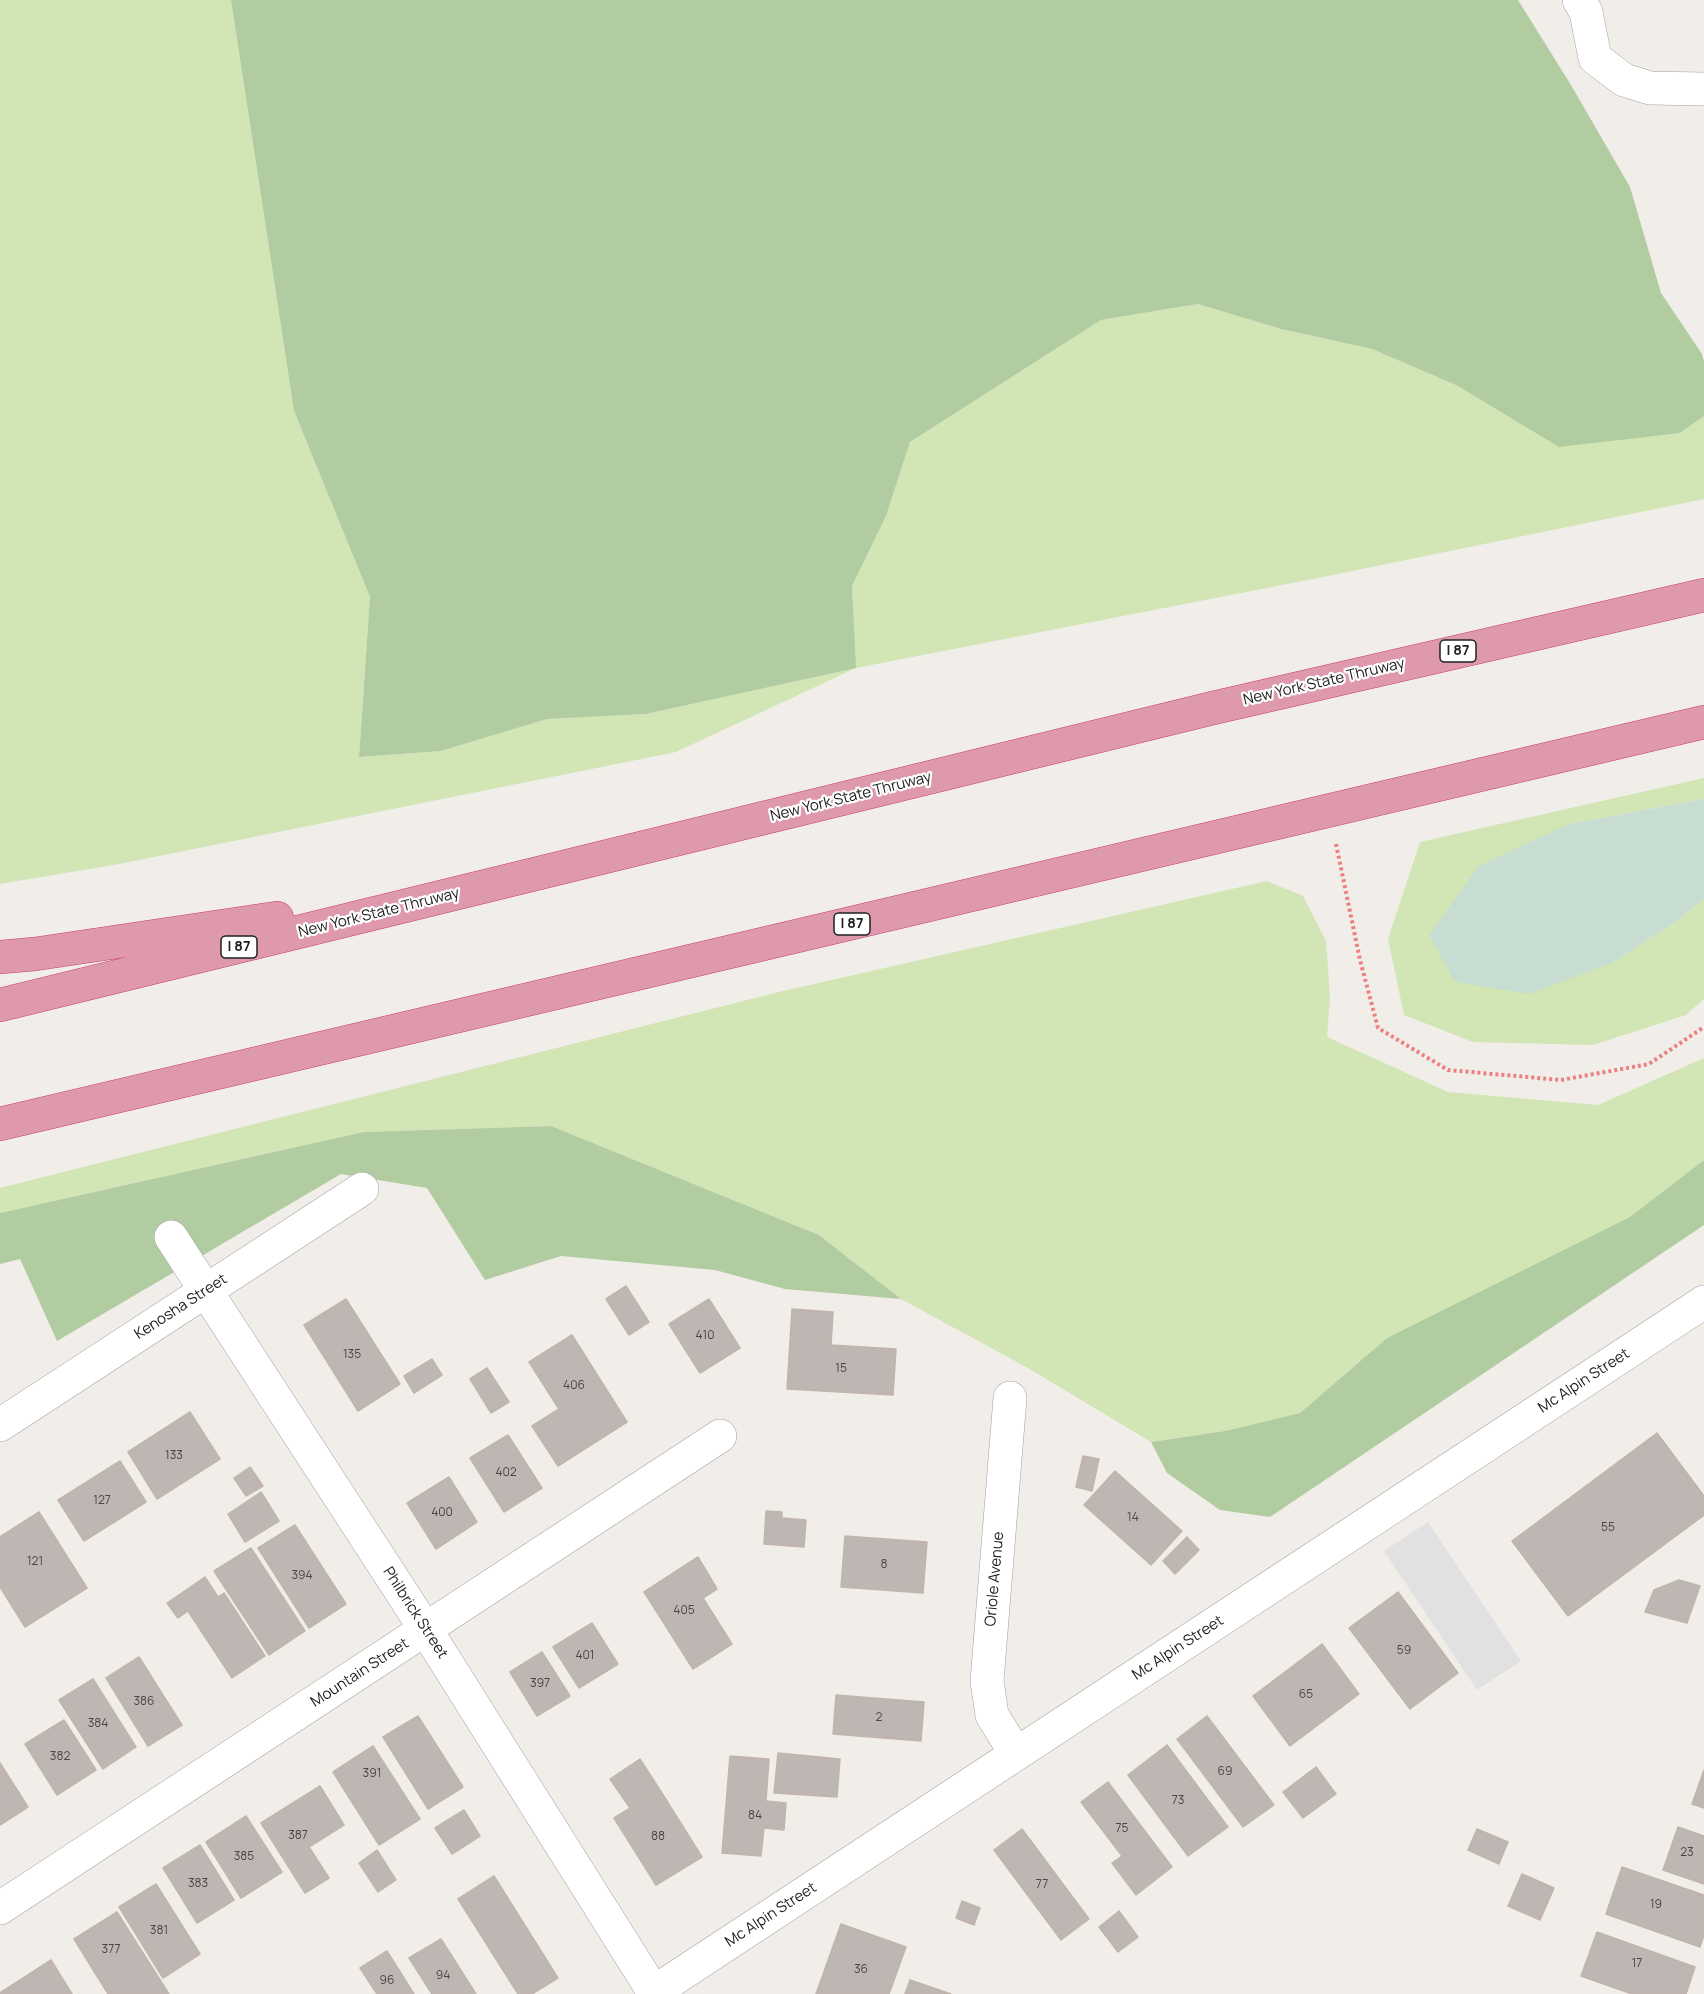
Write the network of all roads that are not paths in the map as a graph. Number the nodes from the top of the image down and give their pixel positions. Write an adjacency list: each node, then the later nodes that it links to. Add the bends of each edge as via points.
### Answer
1 (1579, 0): 2 (street, via 1586,12 1595,58 1624,80 1650,88)
2 (1704, 89)
3 (1704, 595): 5 (highway, New York State Thruway / I 87, via 1213,708)
4 (1704, 722): 8 (highway, I 87)
5 (478, 889): 6 (highway); 7 (highway, New York State Thruway / I 87)
6 (0, 957)
7 (0, 1005)
8 (0, 1124)
9 (362, 1189): 11 (street, Kenosha Street)
10 (171, 1237): 11 (street, Philbrick Street)
11 (206, 1291): 14 (street, Kenosha Street); 16 (street, Philbrick Street)
12 (1704, 1302): 17 (street, Mc Alpin Street)
13 (1010, 1398): 17 (street, Oriole Avenue, via 987,1681 992,1715)
14 (0, 1425)
15 (720, 1437): 16 (street, Mountain Street)
16 (426, 1630): 18 (street, Mountain Street); 19 (street, Philbrick Street)
17 (1016, 1754): 19 (street, Mc Alpin Street)
18 (0, 1908)
19 (654, 1993)

